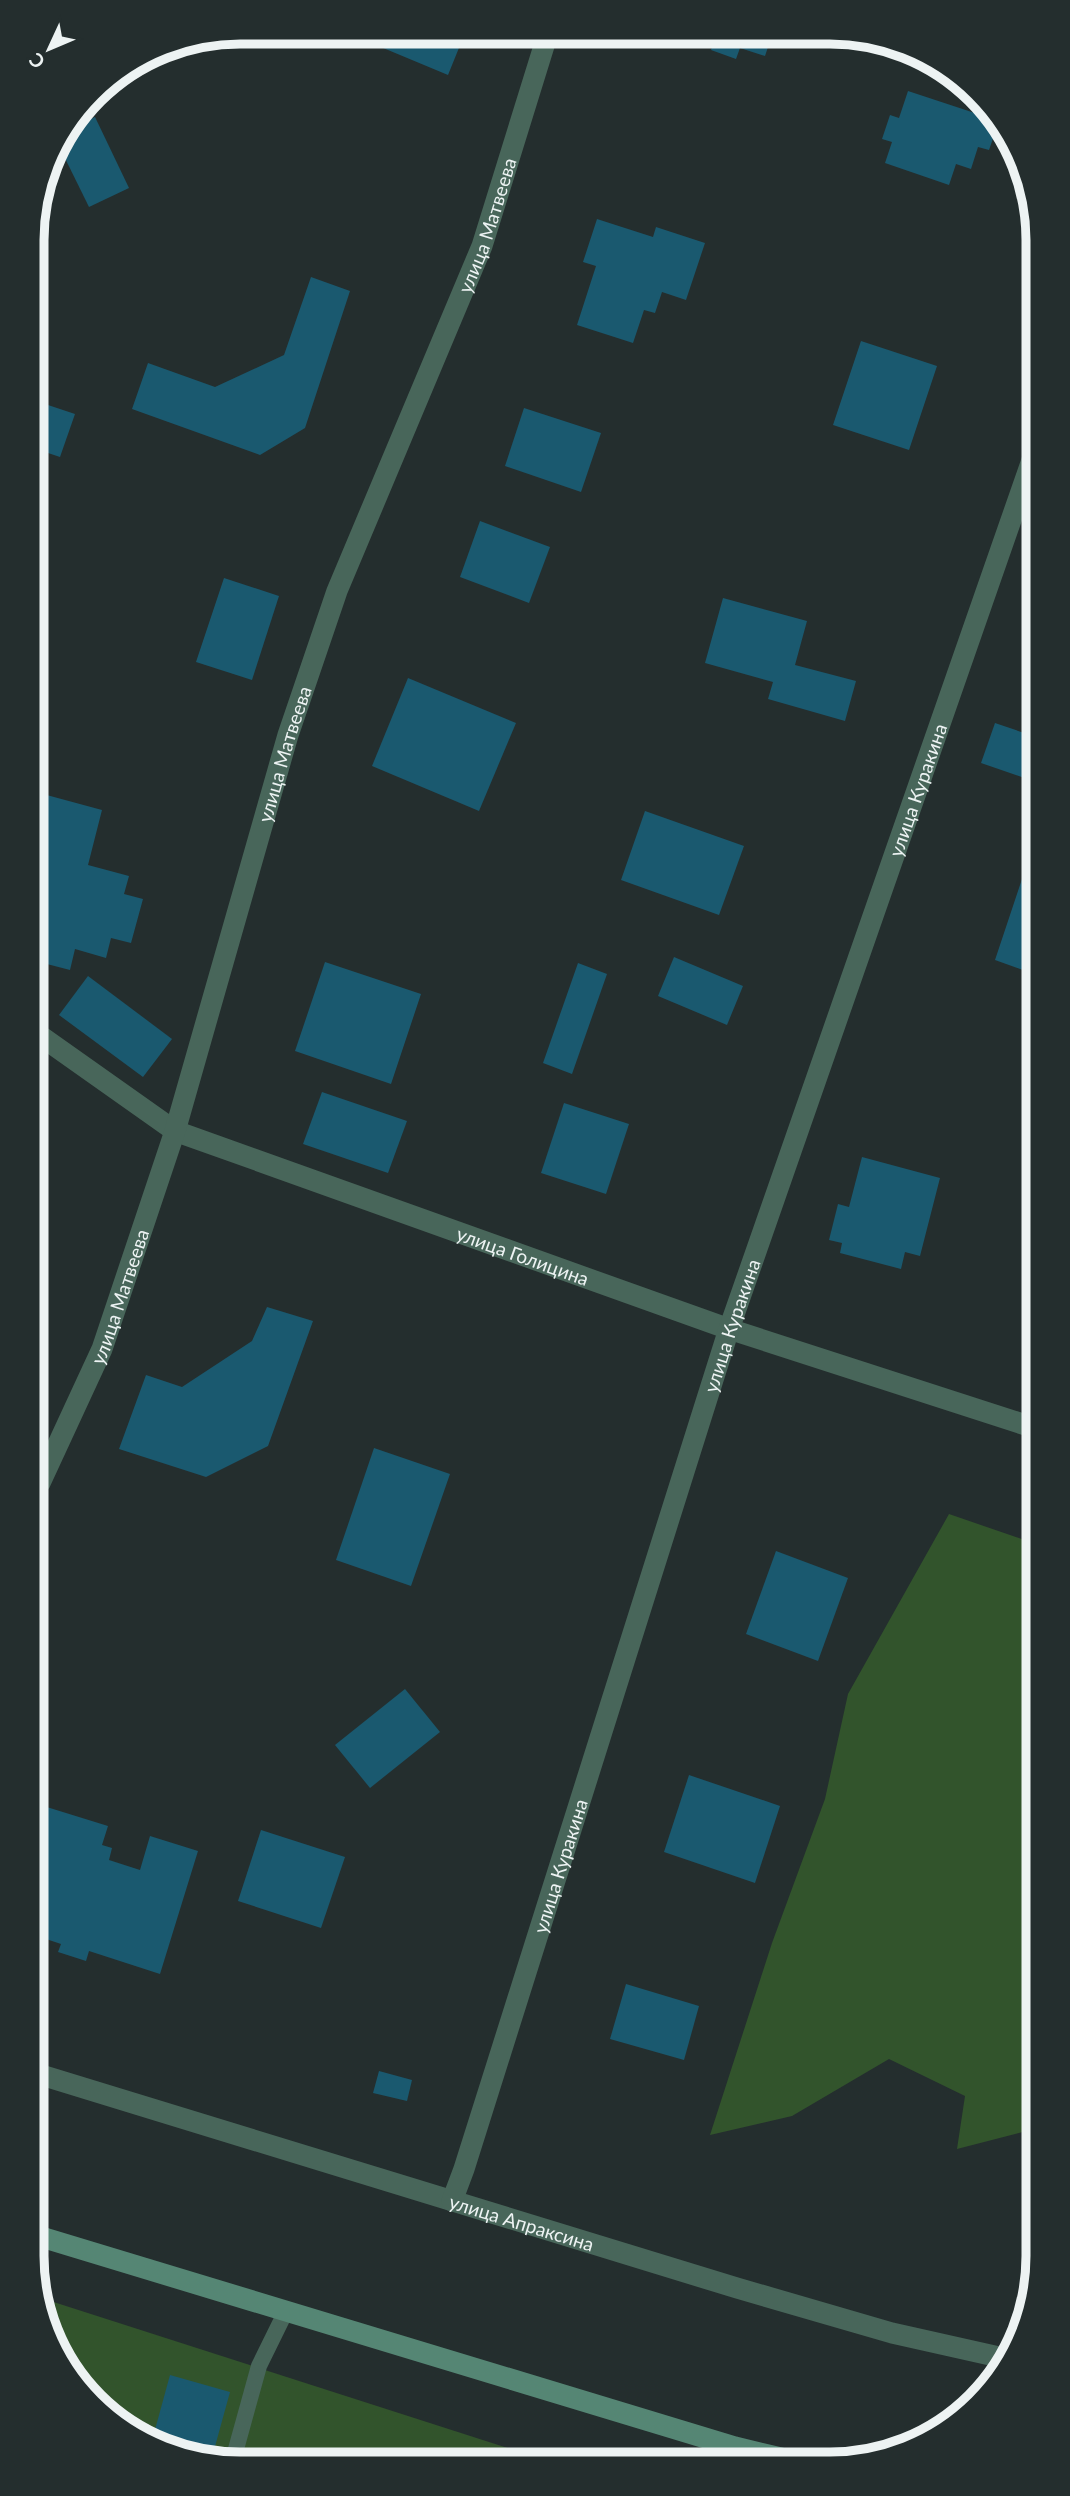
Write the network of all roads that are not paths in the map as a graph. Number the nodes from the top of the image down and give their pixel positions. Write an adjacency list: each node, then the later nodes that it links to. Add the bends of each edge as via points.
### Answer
1 (545, 44): 4 (street, улица Матвеева, via 482,246 337,590 288,735)
2 (1026, 477): 5 (street, улица Куракина)
3 (44, 1039): 4 (street, улица Голицина)
4 (175, 1130): 5 (street, улица Голицина); 7 (street, улица Матвеева, via 102,1349)
5 (729, 1329): 6 (street, улица Голицина); 9 (street, улица Куракина)
6 (1026, 1425)
7 (44, 1474)
8 (44, 2076): 9 (street, улица Апраксина)
9 (452, 2201): 12 (street, улица Апраксина, via 892,2333)
10 (44, 2238): 11 (street)
11 (285, 2313): 13 (lane, via 259,2367); 14 (street)
12 (998, 2357)
13 (235, 2452)
14 (755, 2452)

